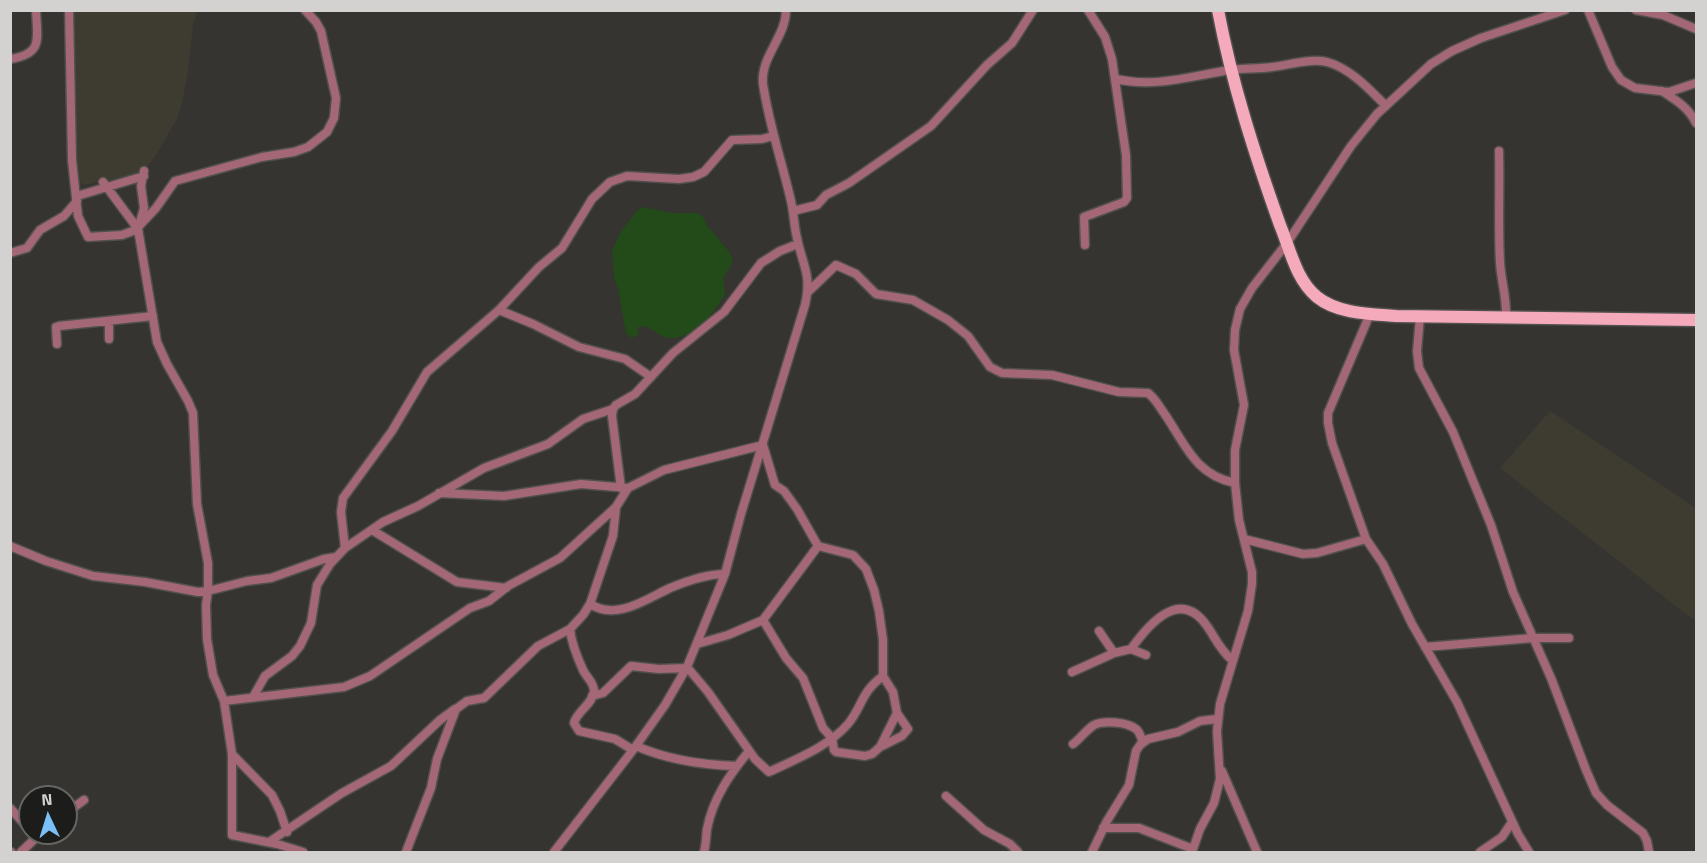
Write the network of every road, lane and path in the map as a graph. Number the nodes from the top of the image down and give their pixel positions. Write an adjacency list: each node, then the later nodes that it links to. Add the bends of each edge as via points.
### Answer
1 (36, 10): 12 (street, via 38,39 34,50)
2 (69, 10): 22 (street, via 72,160)
3 (305, 10): 24 (street, via 321,31 336,98 334,118 327,132 294,152 175,181)
4 (786, 10): 19 (street, via 785,24 764,71)
5 (1033, 10): 23 (street, via 1012,43 931,126 826,195 817,205)
6 (1088, 10): 14 (street, via 1105,37)
7 (1218, 10): 13 (main road)
8 (1565, 10): 17 (street, via 1452,51 1431,64)
9 (1588, 10): 16 (street, via 1616,74 1635,88)
10 (1636, 10): 11 (street, via 1663,15)
11 (1696, 29)
12 (10, 60)
13 (1231, 70): 14 (street, via 1174,81); 17 (street, via 1327,62 1352,75); 25 (main road)
14 (1116, 79): 27 (street, via 1127,198 1084,217)
15 (1696, 82): 16 (street, via 1679,90)
16 (1662, 91): 18 (street, via 1687,110)
17 (1386, 106): 25 (street, via 1351,146)
18 (1696, 123)
19 (773, 136): 23 (street); 30 (street, via 732,141 704,172 693,177 627,176 610,182 587,205 565,244)
20 (1499, 151): 34 (street, via 1498,234)
21 (105, 184): 22 (street); 24 (street); 24 (street, via 144,173 144,208)
22 (77, 198): 24 (street, via 80,223 88,237 122,235); 28 (street, via 64,216 40,230 27,248)
23 (793, 211): 26 (street)
24 (139, 227): 32 (street)
25 (1287, 243): 31 (main road, via 1300,275 1317,296 1326,303); 42 (street, via 1244,300 1237,318 1234,350 1244,405 1235,450)
26 (798, 244): 29 (street, via 807,270); 39 (street, via 761,263 724,312 673,353)
27 (1085, 245)
28 (10, 253)
29 (808, 292): 41 (street); 42 (street, via 836,265 841,266 861,278 876,294 919,303 957,325 995,370 1052,375 1119,392 1148,393 1198,464 1219,479)
30 (499, 310): 39 (street, via 579,347 625,359); 51 (street, via 427,372 348,490 341,506)
31 (1370, 314): 33 (main road); 48 (street, via 1328,419 1338,465)
32 (153, 316): 36 (street); 55 (street, via 161,353 193,413 197,504 208,563)
33 (1420, 317): 34 (main road); 60 (street, via 1419,368 1453,432)
34 (1506, 317): 35 (main road)
35 (1696, 320)
36 (109, 321): 37 (street); 38 (street, via 56,327)
37 (109, 339)
38 (57, 344)
39 (651, 377): 40 (street)
40 (613, 409): 43 (street); 44 (street, via 583,419 554,442 484,468)
41 (763, 446): 43 (street, via 664,470); 50 (street, via 776,485 797,509); 53 (street)
42 (1235, 483): 47 (street)
43 (624, 488): 44 (street, via 581,484 504,496); 45 (street)
44 (439, 493): 46 (street)
45 (616, 507): 54 (street, via 566,554); 56 (street, via 613,536)
46 (372, 530): 51 (street); 54 (street, via 457,582)
47 (1244, 539): 48 (street, via 1310,554); 67 (street, via 1252,584 1248,611)
48 (1366, 539): 63 (street)
49 (10, 546): 55 (street, via 93,576)
50 (818, 546): 57 (street); 70 (street, via 853,555 866,569 881,622)
51 (345, 548): 52 (street)
52 (336, 557): 55 (street, via 271,578); 72 (street, via 316,585 311,622 300,646 265,676)
53 (725, 574): 56 (street, via 683,583 620,609); 62 (street)
54 (506, 588): 72 (street, via 355,683)
55 (208, 591): 73 (street, via 209,648 213,675)
56 (590, 604): 58 (street)
57 (763, 620): 62 (street); 77 (street, via 803,678 823,728)
58 (570, 629): 71 (street, via 583,671 593,688); 74 (street, via 538,646 484,698 467,701)
59 (1099, 631): 65 (street)
60 (1533, 638): 61 (street); 63 (street); 103 (street, via 1594,788 1607,805 1640,830)
61 (1569, 638)
62 (697, 644): 68 (street)
63 (1425, 647): 89 (street, via 1457,702)
64 (1131, 649): 65 (street); 66 (street); 67 (street, via 1156,619 1184,610 1199,617)
65 (1114, 653): 69 (street)
66 (1146, 655)
67 (1232, 660): 76 (street)
68 (687, 668): 71 (street, via 631,666 603,693); 81 (street); 82 (street)
69 (1072, 672)
70 (883, 676): 75 (street, via 893,692); 77 (street, via 865,692 849,722)
71 (592, 696): 81 (street, via 576,717 576,729)
72 (253, 697): 73 (street)
73 (224, 702): 83 (street)
74 (456, 709): 91 (street, via 390,765 335,797); 95 (street)
75 (897, 713): 80 (street); 80 (street, via 908,730)
76 (1217, 719): 78 (street); 85 (street)
77 (832, 738): 80 (street, via 834,750 839,753 866,756); 82 (street, via 769,772)
78 (1143, 742): 79 (street, via 1136,729 1108,723 1094,725); 90 (street, via 1136,751 1129,785)
79 (1072, 744)
80 (880, 747)
81 (635, 748): 84 (street, via 674,759); 96 (street)
82 (749, 750): 84 (street)
83 (232, 754): 91 (street, via 272,795); 92 (street, via 232,835)
84 (737, 766): 97 (street, via 716,800)
85 (1221, 768): 93 (street, via 1214,803); 100 (street)
86 (946, 796): 98 (street, via 984,830)
87 (84, 800): 88 (street)
88 (78, 804)
89 (1512, 822): 101 (street, via 1502,837); 102 (street)
90 (1103, 828): 93 (street, via 1138,828); 99 (street)
91 (287, 832): 92 (street)
92 (269, 842): 94 (street)
93 (1192, 851)
94 (303, 852)
95 (406, 852)
96 (554, 852)
97 (704, 852)
98 (1018, 852)
99 (1092, 852)
100 (1257, 852)
101 (1480, 852)
102 (1529, 852)
103 (1649, 852)

